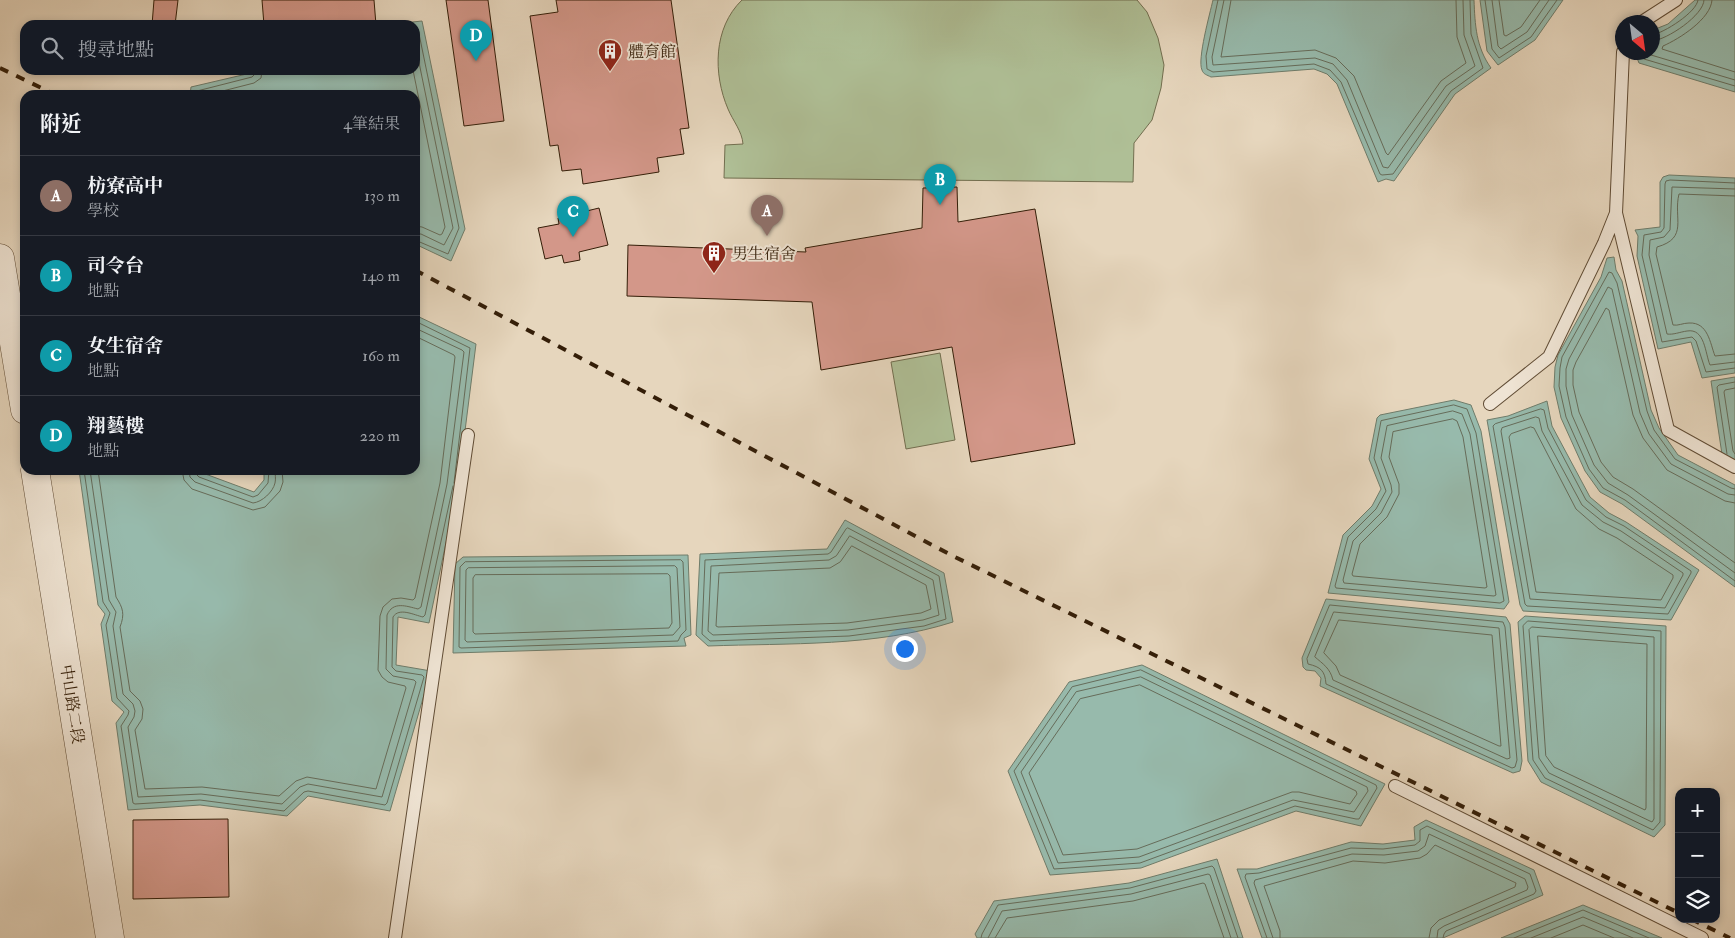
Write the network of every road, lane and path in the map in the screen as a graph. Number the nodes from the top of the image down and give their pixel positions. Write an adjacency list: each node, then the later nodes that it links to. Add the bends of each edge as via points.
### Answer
1 (1676, 0): 2 (lane)
2 (1653, 15)
3 (1623, 60): 4 (lane)
4 (1616, 213): 7 (lane, via 1549,357); 9 (lane, via 1668,430)
5 (0, 258): 6 (street)
6 (20, 380)
7 (1490, 404)
8 (468, 435): 13 (lane)
9 (1735, 467)
10 (36, 475): 12 (street, 中山路二段)
11 (1394, 786): 14 (lane)
12 (110, 938)
13 (394, 938)
14 (1702, 938)

